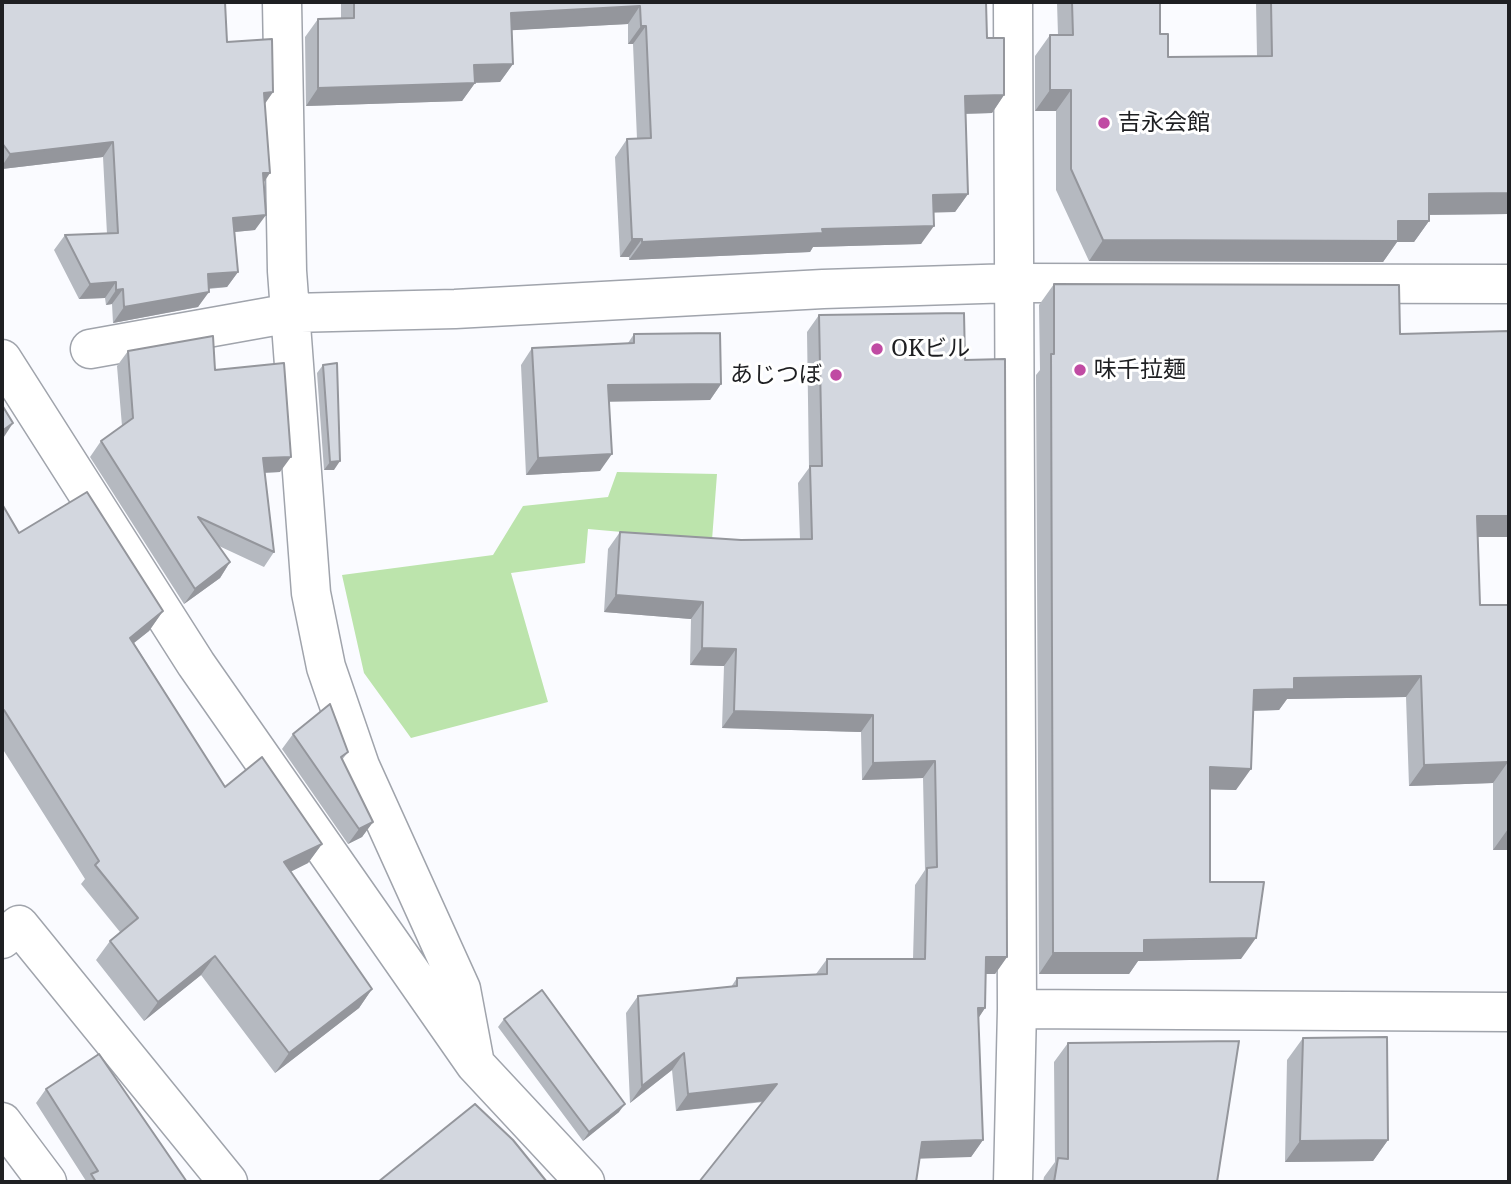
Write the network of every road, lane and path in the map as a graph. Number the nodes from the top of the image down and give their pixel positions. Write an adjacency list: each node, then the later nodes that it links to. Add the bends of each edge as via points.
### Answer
1 (282, 2): 5 (street, via 287,271)
2 (1013, 2): 3 (street)
3 (1014, 283): 4 (street); 5 (street); 9 (street)
4 (1509, 284)
5 (292, 313): 6 (street); 11 (street, via 311,593 326,667 360,766 461,989)
6 (90, 349)
7 (2, 359): 11 (street, via 196,664)
8 (2, 939): 14 (street, via 19,925)
9 (1017, 1009): 10 (street); 16 (street)
10 (1509, 1012)
11 (475, 1064): 15 (street)
12 (2, 1122): 13 (street)
13 (47, 1182)
14 (228, 1182)
15 (585, 1182)
16 (1013, 1182)

